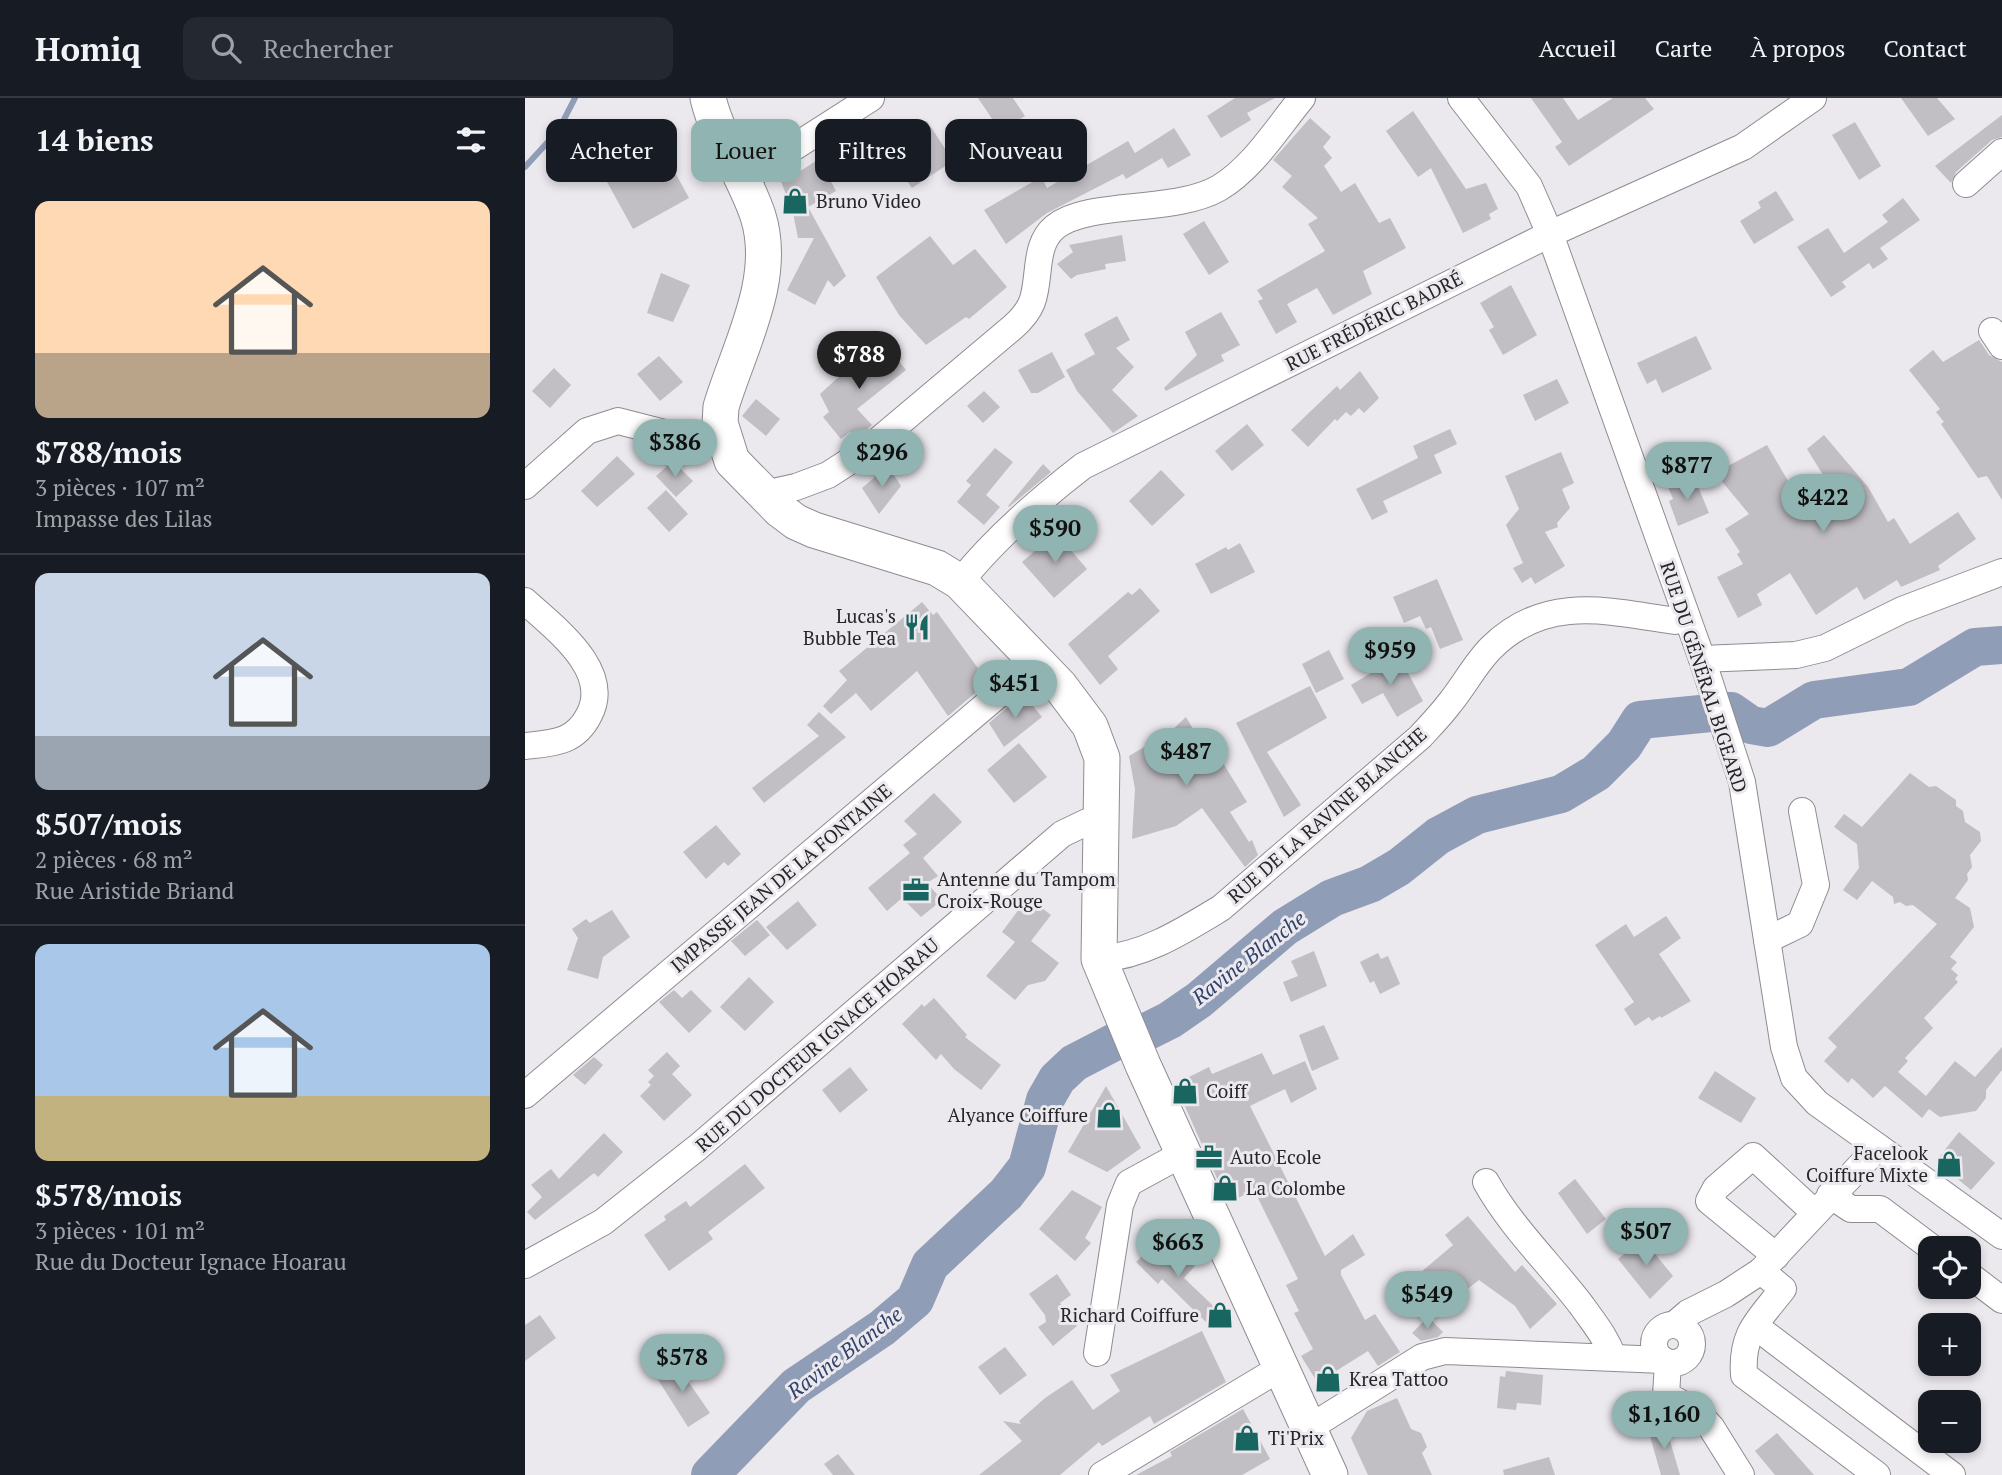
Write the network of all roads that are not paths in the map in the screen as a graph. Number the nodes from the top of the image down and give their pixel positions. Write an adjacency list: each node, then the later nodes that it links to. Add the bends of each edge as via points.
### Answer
1 (708, 98): 6 (main road)
2 (871, 98): 7 (street)
3 (1302, 98): 14 (street, via 1247,166 1219,188 1182,201 1072,217 1055,228 1040,254 1031,305 1013,327 867,450 828,475)
4 (1461, 98): 11 (street, RUE DU GÉNÉRAL BIGEARD, via 1529,186)
5 (1813, 98): 11 (street, RUE FRÉDÉRIC BADRÉ, via 1743,147)
6 (716, 119)
7 (801, 143)
8 (2002, 152): 10 (street)
9 (742, 182): 12 (main road, via 758,215 764,271 721,407)
10 (1966, 184)
11 (1550, 234): 16 (street, RUE FRÉDÉRIC BADRÉ, via 1083,466 982,555); 18 (street, RUE DU GÉNÉRAL BIGEARD)
12 (722, 437): 13 (street, via 700,442 618,421 587,431); 14 (main road, via 732,461)
13 (525, 486)
14 (764, 494): 16 (main road, via 796,522 937,568)
15 (2002, 572): 19 (street, via 1902,610 1825,648 1796,655)
16 (960, 582): 20 (main road)
17 (525, 601): 21 (street, via 589,669 596,694 587,719 566,740)
18 (1686, 618): 19 (street, RUE DU GÉNÉRAL BIGEARD); 25 (street, RUE DE LA RAVINE BLANCHE, via 1675,621 1577,610 1543,614 1513,628 1490,649 1420,737 1221,908)
19 (1702, 659): 24 (street, RUE DU GÉNÉRAL BIGEARD, via 1742,782)
20 (1037, 662): 23 (main road, via 1090,726 1102,758); 26 (street, IMPASSE JEAN DE LA FONTAINE)
21 (525, 746)
22 (1802, 811): 24 (street, via 1814,894 1800,923)
23 (1102, 821): 25 (main road); 34 (street, RUE DU DOCTEUR IGNACE HOARAU, via 1087,822 1062,834 698,1147 603,1222)
24 (1767, 940): 27 (street, RUE DU GÉNÉRAL BIGEARD, via 1784,1047 1794,1078 1817,1103)
25 (1102, 969): 28 (main road)
26 (525, 1095)
27 (1878, 1147): 30 (street); 31 (street, RUE DU GÉNÉRAL BIGEARD)
28 (1184, 1153): 41 (street, via 1129,1183 1124,1194); 44 (main road)
29 (1486, 1182): 42 (street, via 1604,1336)
30 (1822, 1203): 32 (street, via 1880,1209); 33 (street); 33 (street, via 1753,1156 1716,1188 1709,1201)
31 (2002, 1236)
32 (1918, 1238)
33 (1769, 1264): 36 (street); 39 (street, via 1783,1289)
34 (525, 1265)
35 (1981, 1284): 37 (street)
36 (1726, 1294): 38 (street); 40 (street)
37 (2002, 1300)
38 (1674, 1325): 40 (street, via 1690,1335); 43 (street, via 1662,1328 1655,1338 1655,1350)
39 (1755, 1326): 49 (street, via 1743,1346 1744,1375); 50 (street)
40 (1692, 1347): 43 (street, via 1686,1358)
41 (1097, 1353)
42 (1613, 1357): 43 (street); 45 (street, via 1434,1353)
43 (1666, 1361): 48 (street, via 1666,1395 1697,1412)
44 (1282, 1367): 45 (main road); 46 (street)
45 (1309, 1428): 47 (main road)
46 (1103, 1475)
47 (1330, 1475)
48 (1741, 1475)
49 (1877, 1475)
50 (1952, 1475)

